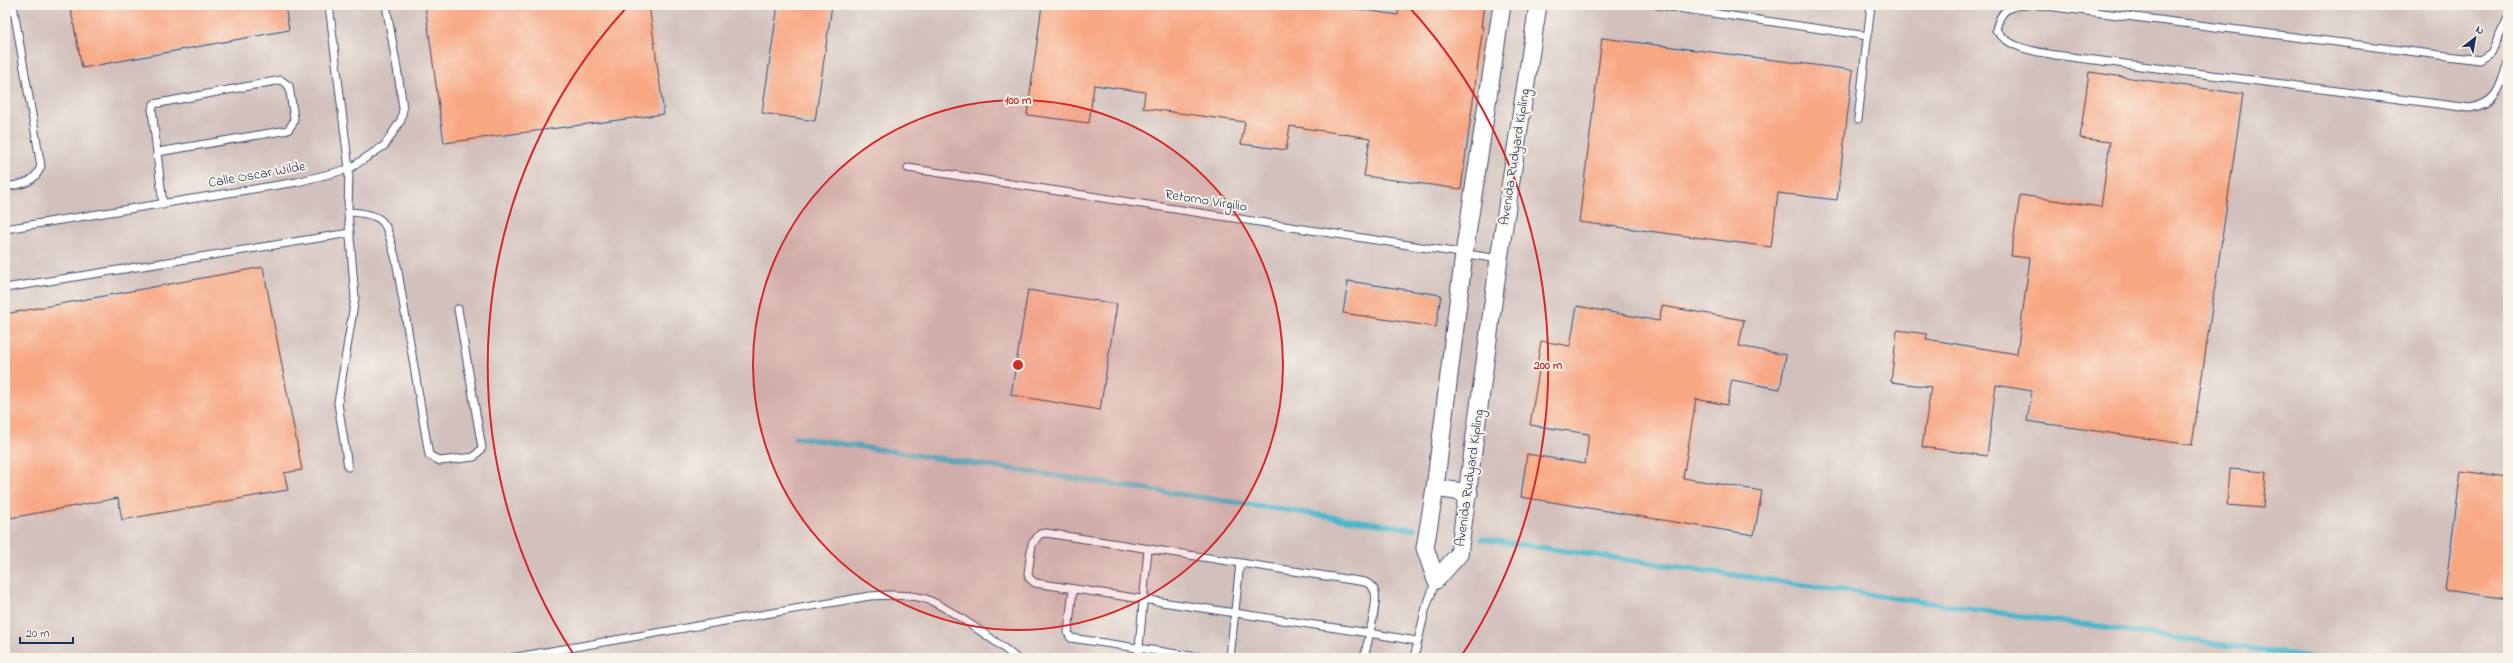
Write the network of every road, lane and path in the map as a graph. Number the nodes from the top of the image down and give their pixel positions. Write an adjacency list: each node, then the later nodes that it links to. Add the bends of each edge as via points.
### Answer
1 (13, 5): 17 (lane, via 41,166 38,174 28,184)
2 (329, 5): 16 (lane)
3 (386, 5): 16 (lane, Calle Oscar Wilde, via 403,109 401,120 385,145)
4 (1502, 5): 22 (street)
5 (1538, 5): 23 (street, Avenida Rudyard Kipling)
6 (1657, 5): 11 (lane)
7 (1871, 5): 11 (lane)
8 (2027, 5): 12 (lane, via 2016,5 2004,10 1998,18 1996,30 2002,38 2013,45 2055,55 2470,108 2486,104 2492,99 2499,90)
9 (2038, 5): 10 (lane, via 2480,60 2491,53)
10 (2508, 18)
11 (1868, 36): 13 (lane)
12 (2508, 62)
13 (1858, 119)
14 (158, 152): 14 (lane, via 152,109 157,102 281,80 289,86 294,118 288,130); 18 (lane)
15 (908, 168): 22 (lane, Retorno Virgilio)
16 (349, 169): 18 (lane, Calle Oscar Wilde, via 296,182); 19 (lane)
17 (5, 187)
18 (162, 204): 20 (lane, Calle Oscar Wilde)
19 (348, 212): 21 (lane); 25 (lane, via 371,213 378,217 387,229 396,260 429,455 440,461 474,457 482,448)
20 (5, 229)
21 (350, 233): 24 (lane); 26 (lane, via 354,298 338,403)
22 (1464, 254): 23 (lane, Retorno Virgilio); 27 (street)
23 (1499, 259): 28 (street, Avenida Rudyard Kipling)
24 (5, 288)
25 (458, 309)
26 (348, 467)
27 (1435, 488): 28 (street); 31 (street, via 1425,548)
28 (1469, 493): 31 (street, Avenida Rudyard Kipling, via 1459,554)
29 (1148, 549): 30 (lane); 32 (lane, via 1040,534 1032,544 1028,578 1035,584); 33 (lane)
30 (1240, 563): 34 (lane); 35 (lane, via 1370,584 1376,594)
31 (1436, 580): 36 (lane)
32 (1073, 589): 33 (lane); 37 (lane, via 1068,633 1071,638)
33 (1143, 600): 34 (lane); 37 (lane)
34 (1236, 613): 35 (lane); 44 (lane)
35 (1369, 633): 36 (lane); 45 (lane)
36 (1417, 641): 46 (lane)
37 (1139, 649): 42 (lane); 43 (lane)
38 (557, 650): 39 (lane); 40 (lane); 41 (lane, via 870,596 890,595 923,598 939,605)
39 (511, 658)
40 (559, 658)
41 (1016, 658)
42 (1138, 658)
43 (1204, 658)
44 (1230, 658)
45 (1364, 658)
46 (1414, 658)

